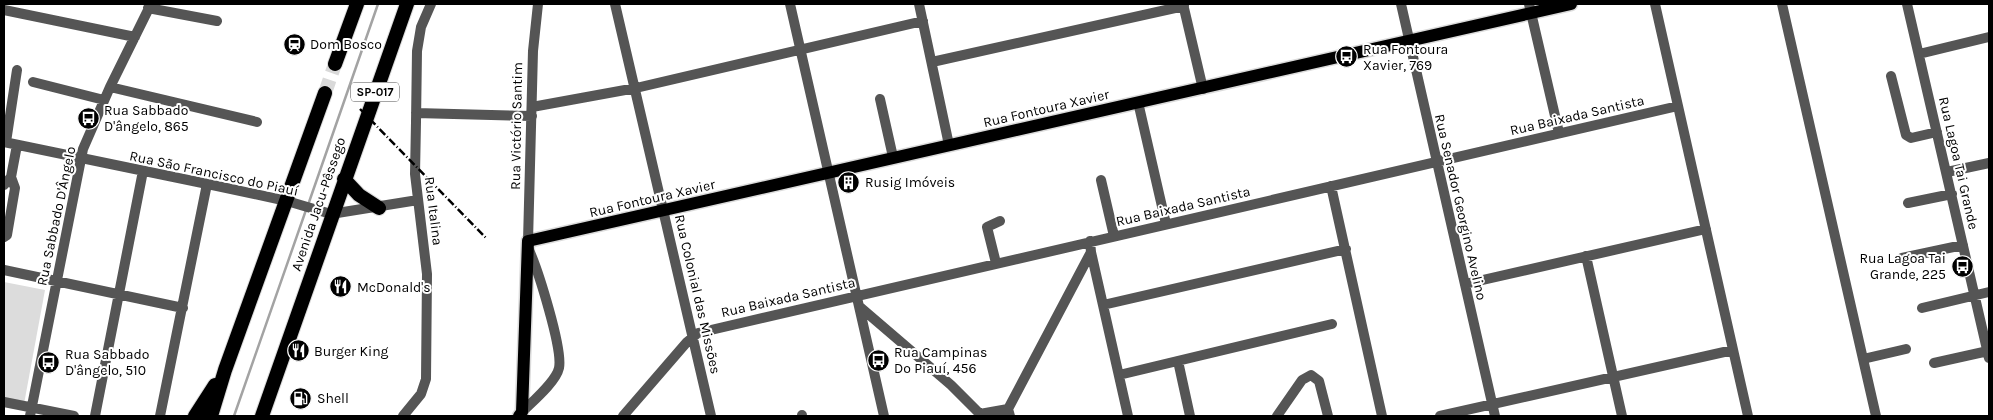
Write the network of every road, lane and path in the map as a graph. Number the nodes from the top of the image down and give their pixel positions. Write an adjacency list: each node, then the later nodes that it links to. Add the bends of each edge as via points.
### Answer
1 (357, 4): 25 (highway)
2 (407, 4): 53 (highway, Avenida Jacu-Pêssego / SP-017)
3 (431, 4): 38 (street, Rua Italina, via 421,26 417,52)
4 (538, 4): 37 (street, Rua Victório Santim)
5 (615, 4): 30 (street, Rua Colonial das Missões)
6 (790, 4): 22 (street)
7 (919, 4): 17 (street)
8 (1401, 4): 21 (street, Rua Senador Georgino Avelino)
9 (1571, 4): 15 (main road, Rua Fontoura Xavier)
10 (1655, 4): 36 (street)
11 (1782, 4): 94 (street)
12 (1907, 4): 23 (street, Rua Lagoa Tai Grande)
13 (1184, 5): 24 (street); 31 (street)
14 (150, 6): 18 (street); 19 (street, Rua Sabbado D'Ângelo)
15 (1530, 8): 21 (main road, Rua Fontoura Xavier); 41 (street)
16 (4, 10): 19 (street)
17 (923, 20): 22 (street); 24 (street)
18 (217, 21)
19 (135, 37): 29 (street, Rua Sabbado D'Ângelo)
20 (1989, 37): 23 (street)
21 (1409, 41): 31 (main road, Rua Fontoura Xavier); 47 (street, Rua Senador Georgino Avelino)
22 (800, 50): 30 (street); 50 (street)
23 (1919, 54): 40 (street, Rua Lagoa Tai Grande)
24 (932, 62): 44 (street)
25 (335, 64)
26 (17, 70): 42 (street)
27 (1891, 76): 40 (street, via 1906,135 1911,138)
28 (32, 82): 34 (street)
29 (110, 87): 34 (street, Rua Sabbado D'Ângelo); 39 (street)
30 (636, 88): 37 (street); 63 (street, Rua Colonial das Missões)
31 (1203, 89): 35 (main road, Rua Fontoura Xavier)
32 (325, 93): 60 (highway)
33 (880, 99): 45 (street)
34 (104, 100): 46 (street, Rua Sabbado D'Ângelo)
35 (1138, 102): 44 (main road, Rua Fontoura Xavier); 66 (street)
36 (1678, 106): 41 (street, Rua Baixada Santista); 67 (street)
37 (532, 111): 38 (street); 71 (street, Rua Victório Santim)
38 (416, 113): 59 (street, Rua Italina)
39 (257, 122)
40 (1937, 132): 51 (street, Rua Lagoa Tai Grande)
41 (1559, 133): 47 (street, Rua Baixada Santista)
42 (5, 142): 43 (street, Rua São Francisco do Piauí)
43 (17, 145): 46 (street, Rua São Francisco do Piauí); 52 (street)
44 (950, 145): 45 (main road, Rua Fontoura Xavier)
45 (894, 157): 50 (main road, Rua Fontoura Xavier)
46 (80, 158): 49 (street, Rua São Francisco do Piauí); 79 (street, Rua Sabbado D'Ângelo)
47 (1437, 161): 57 (street, Rua Baixada Santista); 80 (street, Rua Senador Georgino Avelino)
48 (1989, 163): 51 (street)
49 (143, 171): 55 (street, Rua São Francisco do Piauí); 82 (street)
50 (828, 172): 63 (main road, Rua Fontoura Xavier); 83 (street)
51 (1947, 172): 58 (street, Rua Lagoa Tai Grande)
52 (11, 177): 56 (street); 69 (street, via 16,188)
53 (344, 179): 62 (highway, via 359,195); 64 (highway, Avenida Jacu-Pêssego / SP-017)
54 (1101, 180): 68 (street)
55 (207, 184): 60 (street, Rua São Francisco do Piauí); 87 (street)
56 (4, 185)
57 (1331, 186): 66 (street, Rua Baixada Santista); 73 (street)
58 (1952, 194): 61 (street); 72 (street, Rua Lagoa Tai Grande)
59 (418, 200): 62 (street, Rua São Francisco do Piauí); 112 (street, Rua Italina, via 428,274 426,379 422,394)
60 (292, 203): 64 (street, Rua São Francisco do Piauí); 97 (highway)
61 (1908, 203)
62 (379, 208): 64 (street, Rua São Francisco do Piauí)
63 (664, 212): 71 (main road, Rua Fontoura Xavier); 90 (street, Rua Colonial das Missões)
64 (327, 214): 111 (highway, Avenida Jacu-Pêssego / SP-017)
65 (1000, 221): 77 (street, via 987,227)
66 (1166, 224): 68 (street, Rua Baixada Santista)
67 (1706, 229): 75 (street); 92 (street)
68 (1114, 236): 70 (street, Rua Baixada Santista)
69 (4, 237)
70 (1090, 241): 74 (street); 77 (street, Rua Baixada Santista)
71 (528, 245): 104 (main road, Rua Victório Santim); 104 (street, Rua Victório Santim, via 548,310 559,367 554,377)
72 (1963, 245): 76 (street); 84 (street, Rua Lagoa Tai Grande)
73 (1346, 249): 85 (street); 120 (street)
74 (1091, 252): 85 (street); 103 (street)
75 (1586, 256): 80 (street); 99 (street)
76 (1902, 258)
77 (996, 263): 83 (street, Rua Baixada Santista)
78 (4, 270): 79 (street)
79 (56, 281): 82 (street); 102 (street, Rua Sabbado D'Ângelo)
80 (1465, 284): 101 (street, Rua Senador Georgino Avelino)
81 (1989, 292): 84 (street)
82 (120, 294): 87 (street); 107 (street)
83 (856, 295): 86 (street); 90 (street, Rua Baixada Santista)
84 (1975, 296): 88 (street); 93 (street, Rua Lagoa Tai Grande)
85 (1103, 305): 98 (street)
86 (860, 307): 105 (street, via 951,385); 115 (street)
87 (182, 308): 108 (street)
88 (1922, 308)
89 (1332, 324): 95 (street)
90 (694, 335): 113 (street); 114 (street, Rua Colonial das Missões)
91 (1906, 349): 94 (street)
92 (1733, 350): 99 (street); 124 (street)
93 (1988, 355): 96 (street)
94 (1863, 359): 125 (street)
95 (1178, 361): 98 (street); 117 (street)
96 (1934, 363)
97 (225, 370): 109 (highway); 110 (highway)
98 (1119, 375): 116 (street)
99 (1612, 376): 101 (street); 123 (street)
100 (4, 402): 102 (street)
101 (1492, 404): 121 (street); 122 (street, Rua Senador Georgino Avelino)
102 (31, 412): 106 (street)
103 (1009, 413): 105 (street)
104 (520, 414)
105 (980, 415)
106 (74, 416)
107 (95, 416)
108 (160, 416)
109 (195, 416)
110 (211, 416)
111 (262, 416)
112 (403, 416)
113 (623, 416)
114 (711, 416)
115 (884, 416)
116 (1128, 416)
117 (1190, 416)
118 (1277, 416): 119 (street, via 1302,380 1311,376 1319,381)
119 (1328, 416)
120 (1382, 416)
121 (1440, 416)
122 (1495, 416)
123 (1622, 416)
124 (1748, 416)
125 (1876, 416)

